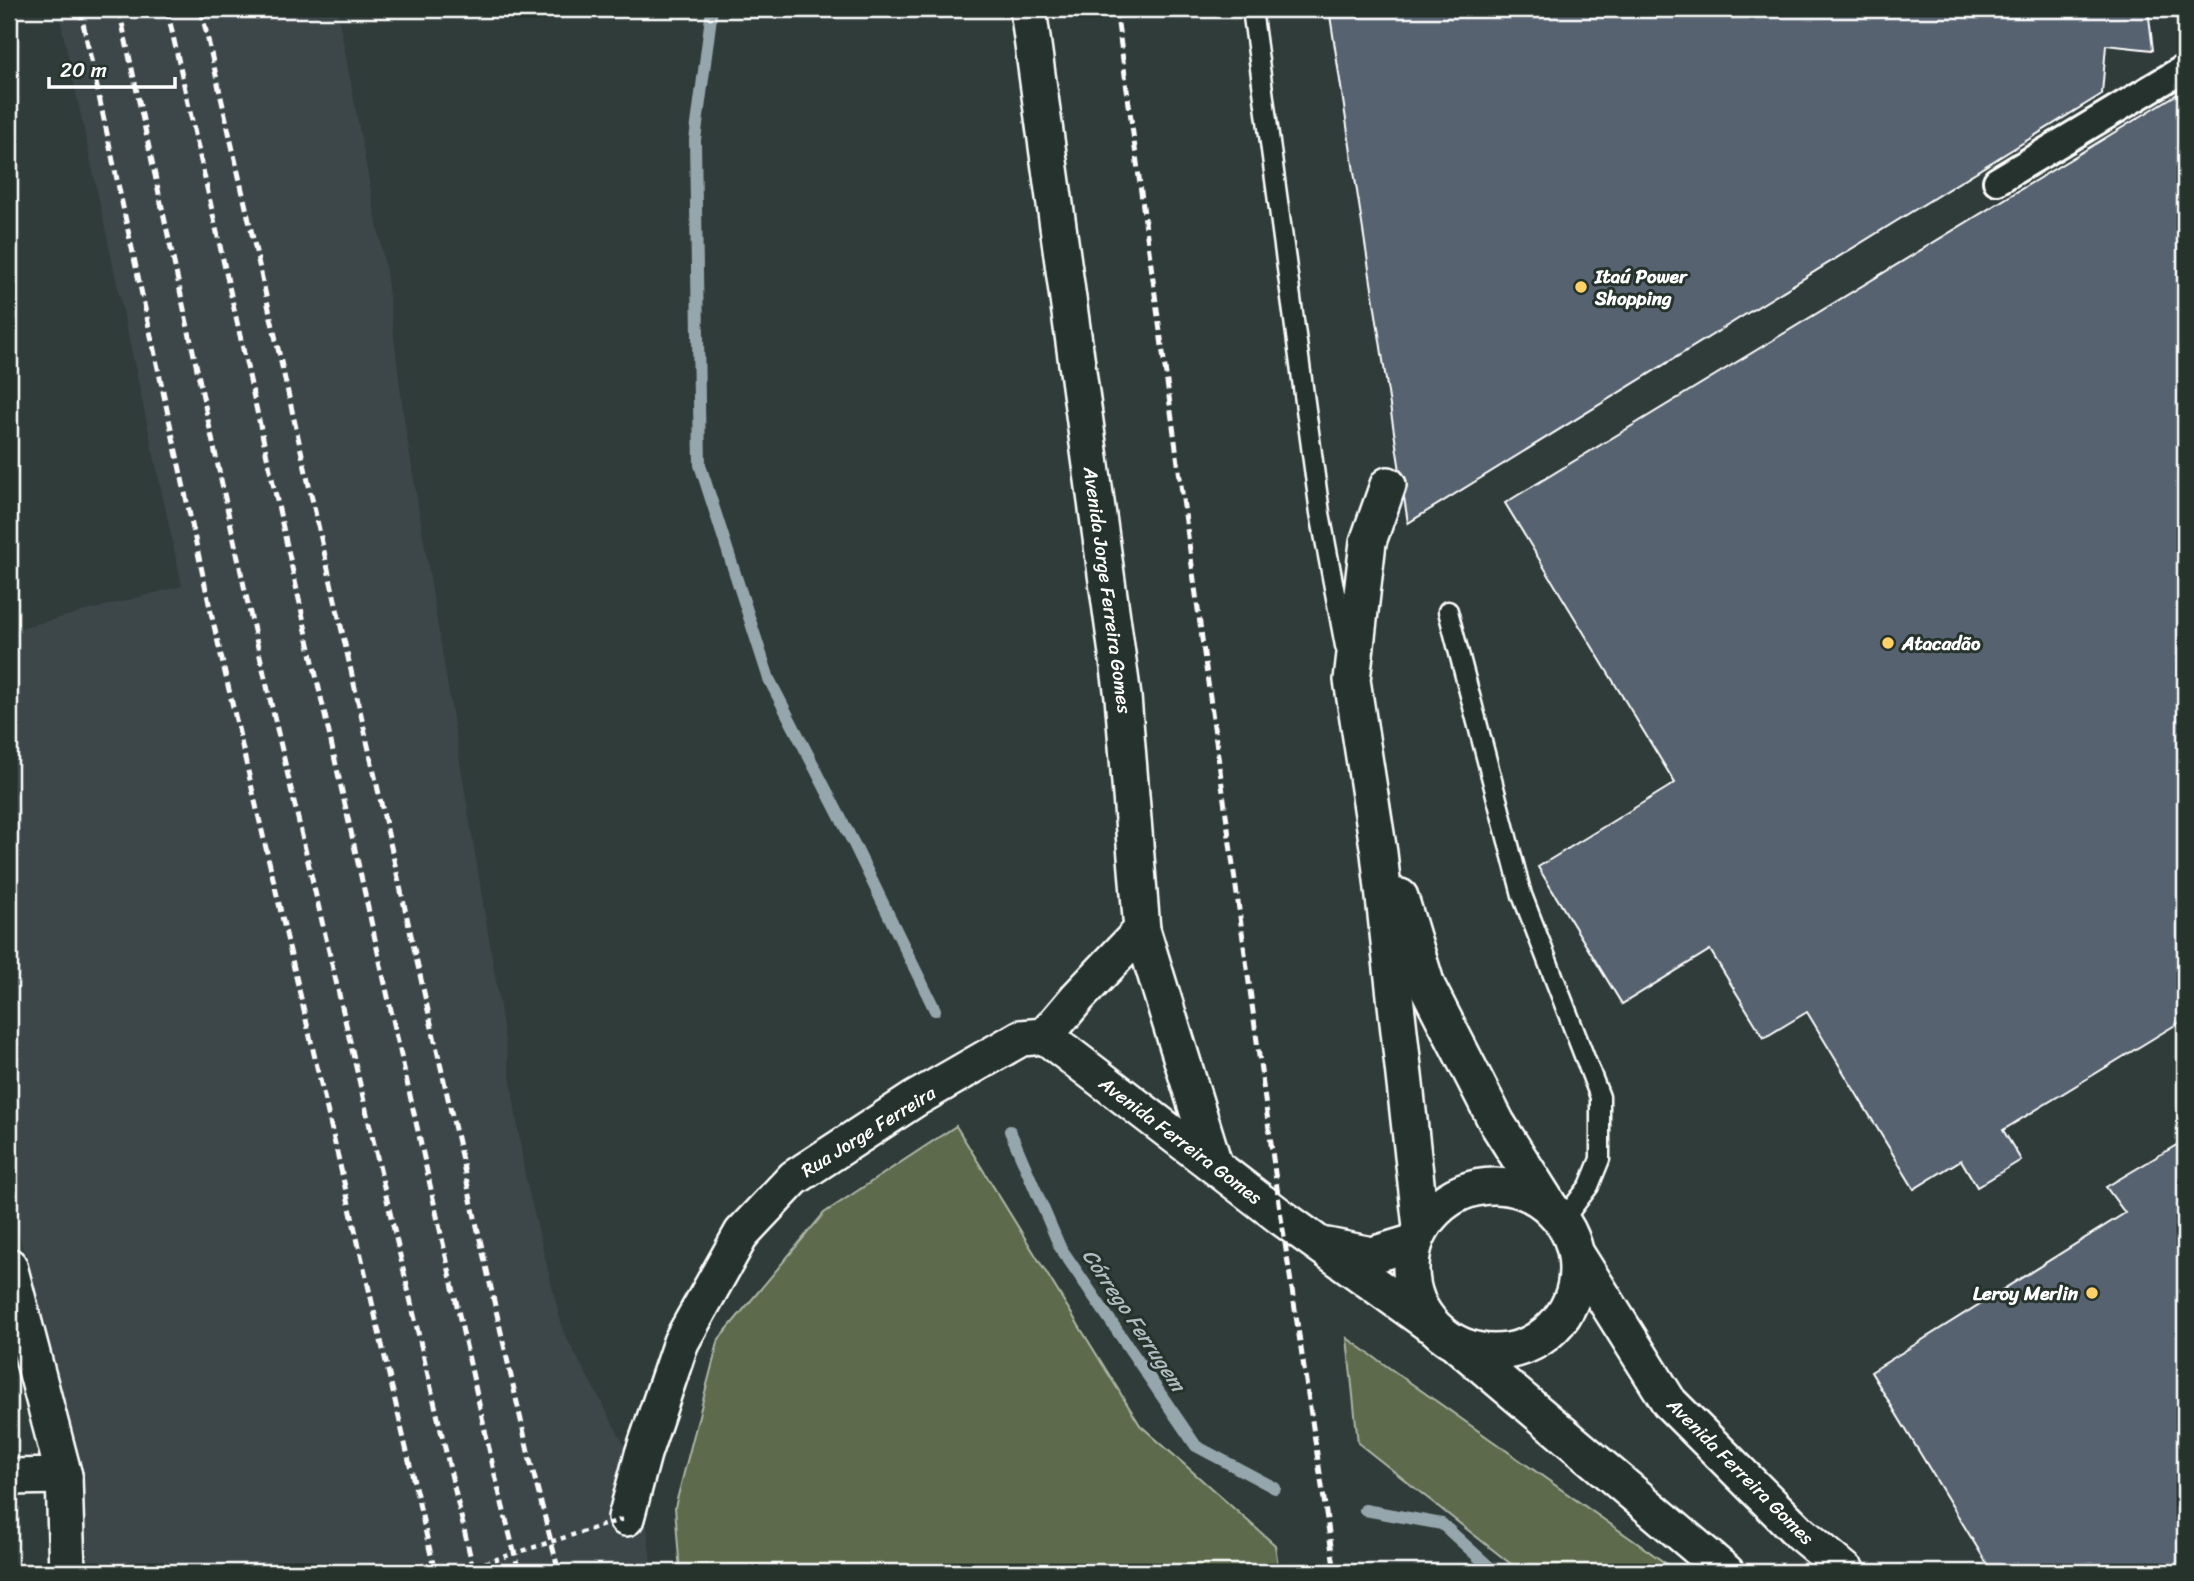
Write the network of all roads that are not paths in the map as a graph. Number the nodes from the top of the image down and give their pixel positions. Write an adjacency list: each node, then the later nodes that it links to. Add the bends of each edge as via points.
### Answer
1 (1028, 9): 9 (street, Avenida Jorge Ferreira Gomes, via 1123,697)
2 (1252, 9): 7 (lane, via 1320,513)
3 (2185, 68): 4 (street)
4 (1997, 181)
5 (1388, 485): 7 (street, via 1368,542)
6 (1448, 611): 12 (lane, via 1522,895 1600,1097 1600,1159 1589,1186)
7 (1352, 680): 8 (street)
8 (1379, 853): 12 (street, via 1399,892 1427,986 1497,1123); 13 (street)
9 (1142, 930): 10 (street); 11 (street, Avenida Jorge Ferreira Gomes)
10 (1045, 1036): 11 (street, Avenida Ferreira Gomes); 20 (street, Rua Jorge Ferreira, via 1021,1038 915,1099 794,1178 742,1233 681,1342)
11 (1214, 1164): 14 (street, Avenida Ferreira Gomes)
12 (1556, 1214): 13 (street, via 1530,1193 1480,1186 1457,1193 1436,1208); 15 (street, via 1572,1237)
13 (1418, 1235): 14 (street, Avenida Ferreira Gomes, via 1372,1255); 17 (street, via 1411,1266 1413,1289 1422,1311)
14 (1318, 1244): 17 (street, Avenida Ferreira Gomes)
15 (1577, 1255): 17 (street, via 1572,1301 1542,1337 1499,1353 1475,1350); 23 (street, Avenida Ferreira Gomes, via 1669,1402 1798,1532)
16 (9, 1266): 18 (street)
17 (1445, 1336): 22 (street, Avenida Ferreira Gomes)
18 (64, 1476): 19 (street); 21 (street)
19 (9, 1478)
20 (626, 1518)
21 (67, 1572)
22 (1726, 1572)
23 (1847, 1572)

